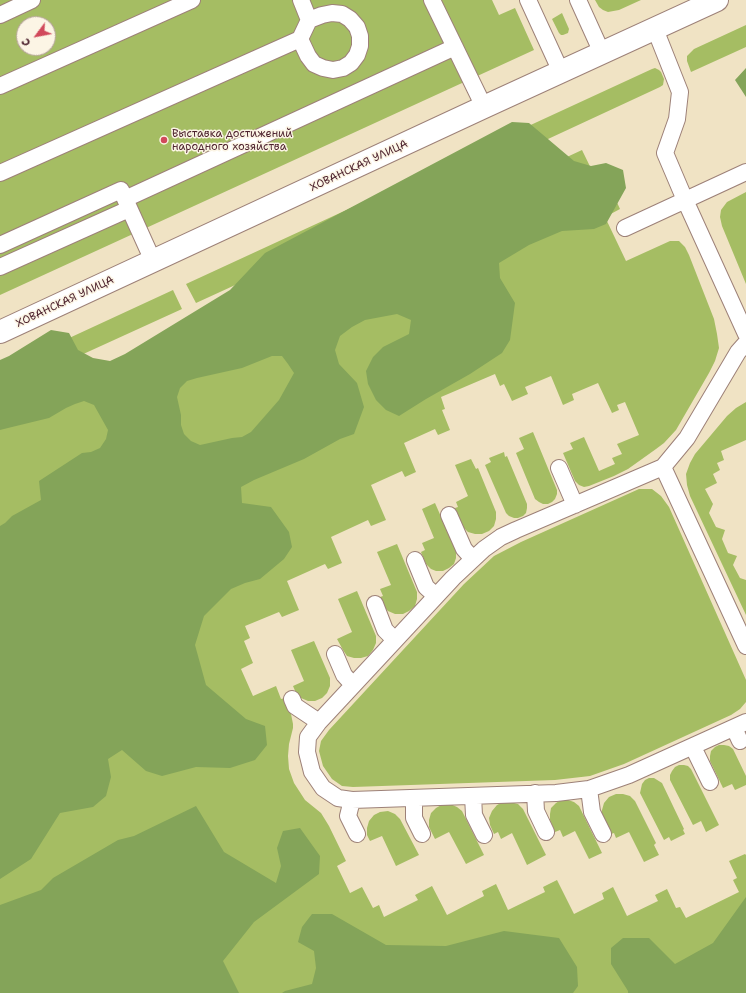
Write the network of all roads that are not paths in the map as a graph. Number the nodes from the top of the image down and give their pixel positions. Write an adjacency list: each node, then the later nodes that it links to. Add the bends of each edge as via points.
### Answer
1 (32, 0): 8 (lane)
2 (192, 0): 15 (lane)
3 (301, 0): 9 (lane)
4 (432, 0): 12 (lane)
5 (528, 0): 14 (lane)
6 (578, 0): 13 (lane)
7 (718, 0): 10 (street, ХОВАНСКАЯ УЛИЦА)
8 (0, 15)
9 (309, 20): 11 (lane); 11 (lane, via 332,13 342,14 350,19 360,36 358,55 342,68 323,68 314,64)
10 (654, 29): 13 (street, ХОВАНСКАЯ УЛИЦА); 19 (lane, via 680,92 677,119 665,153)
11 (300, 39): 18 (lane)
12 (455, 47): 16 (lane); 20 (lane)
13 (602, 53): 14 (street, ХОВАНСКАЯ УЛИЦА)
14 (561, 72): 16 (street, ХОВАНСКАЯ УЛИЦА)
15 (0, 86)
16 (484, 107): 23 (street, ХОВАНСКАЯ УЛИЦА)
17 (746, 172): 19 (lane)
18 (0, 173)
19 (685, 200): 21 (lane); 26 (lane)
20 (127, 204): 22 (lane, via 121,190); 23 (lane); 24 (lane)
21 (625, 228)
22 (0, 245)
23 (153, 261): 25 (street, ХОВАНСКАЯ УЛИЦА)
24 (0, 267)
25 (0, 332)
26 (746, 334)
27 (746, 343): 28 (lane, via 738,352 687,438)
28 (663, 467): 30 (lane); 37 (lane)
29 (559, 468): 30 (lane)
30 (575, 505): 32 (lane, via 501,537)
31 (449, 515): 32 (lane, via 464,549)
32 (473, 559): 34 (lane)
33 (415, 560): 34 (lane, via 426,587)
34 (436, 596): 36 (lane)
35 (375, 604): 36 (lane, via 385,630)
36 (395, 640): 39 (lane)
37 (746, 646)
38 (335, 654): 39 (lane, via 344,675)
39 (354, 685): 41 (lane)
40 (292, 699): 41 (lane, via 295,706)
41 (319, 722): 49 (lane, via 308,737 307,752 312,772 323,788 338,798)
42 (740, 730): 43 (lane)
43 (693, 747): 44 (lane); 45 (lane)
44 (710, 782)
45 (589, 789): 46 (lane); 53 (lane, via 592,812)
46 (535, 793): 47 (lane); 50 (lane, via 536,811)
47 (473, 796): 48 (lane); 54 (lane, via 474,815)
48 (414, 798): 49 (lane); 52 (lane, via 414,818)
49 (352, 800): 51 (lane, via 348,816)
50 (546, 832)
51 (357, 834)
52 (422, 834)
53 (603, 834)
54 (484, 835)

